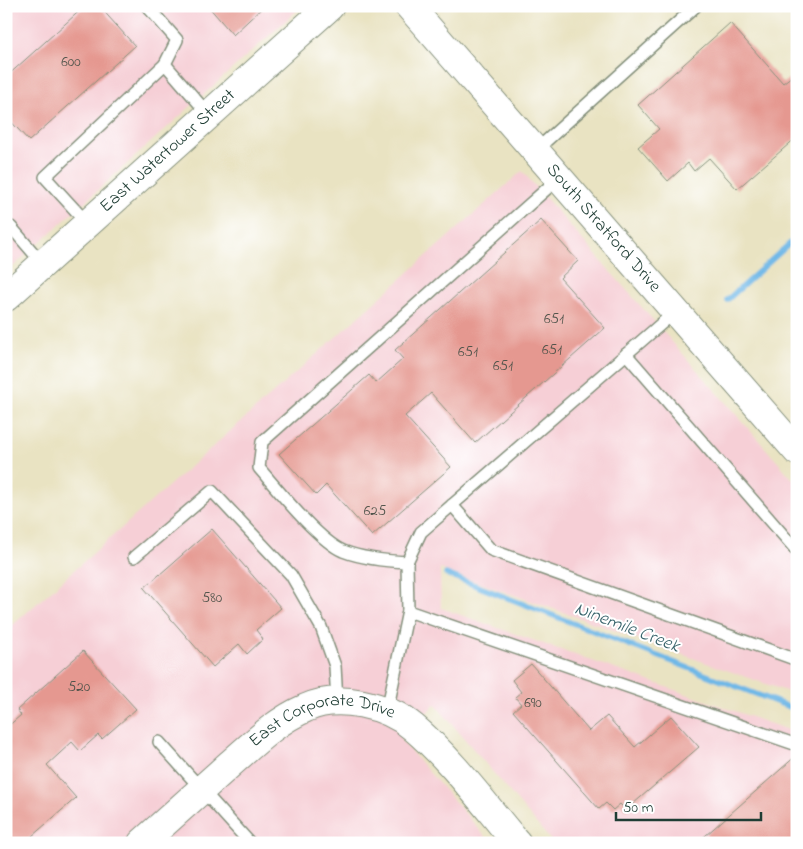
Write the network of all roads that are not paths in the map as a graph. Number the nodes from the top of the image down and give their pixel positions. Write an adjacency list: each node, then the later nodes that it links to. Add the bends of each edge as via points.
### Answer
1 (147, 6): 5 (lane, via 177,40)
2 (330, 6): 6 (street, East Watertower Street)
3 (409, 6): 7 (street, South Stratford Drive)
4 (696, 6): 7 (lane)
5 (165, 64): 6 (lane); 9 (lane, via 45,177)
6 (209, 115): 9 (street, East Watertower Street)
7 (535, 151): 8 (street, South Stratford Drive)
8 (559, 178): 13 (street, South Stratford Drive); 19 (lane, via 262,442 259,468 309,524 342,550 375,560)
9 (88, 224): 11 (street, East Watertower Street)
10 (6, 231): 11 (lane, via 11,227)
11 (43, 264): 12 (street, East Watertower Street)
12 (6, 297)
13 (676, 311): 14 (lane); 15 (street, South Stratford Drive)
14 (626, 354): 16 (lane); 17 (lane)
15 (797, 451)
16 (452, 505): 19 (lane, via 421,532); 21 (lane, via 491,550)
17 (797, 551)
18 (134, 557): 22 (lane, via 212,491 295,583 321,627 335,666)
19 (407, 562): 20 (lane)
20 (408, 611): 23 (lane); 25 (lane)
21 (797, 660)
22 (337, 702): 23 (street, East Corporate Drive, via 358,703); 26 (street, East Corporate Drive, via 307,707 274,725)
23 (387, 711): 29 (street, East Corporate Drive, via 412,726 434,747)
24 (159, 742): 26 (lane)
25 (797, 745)
26 (201, 790): 27 (lane); 28 (street, East Corporate Drive)
27 (249, 842)
28 (142, 843)
29 (517, 843)

